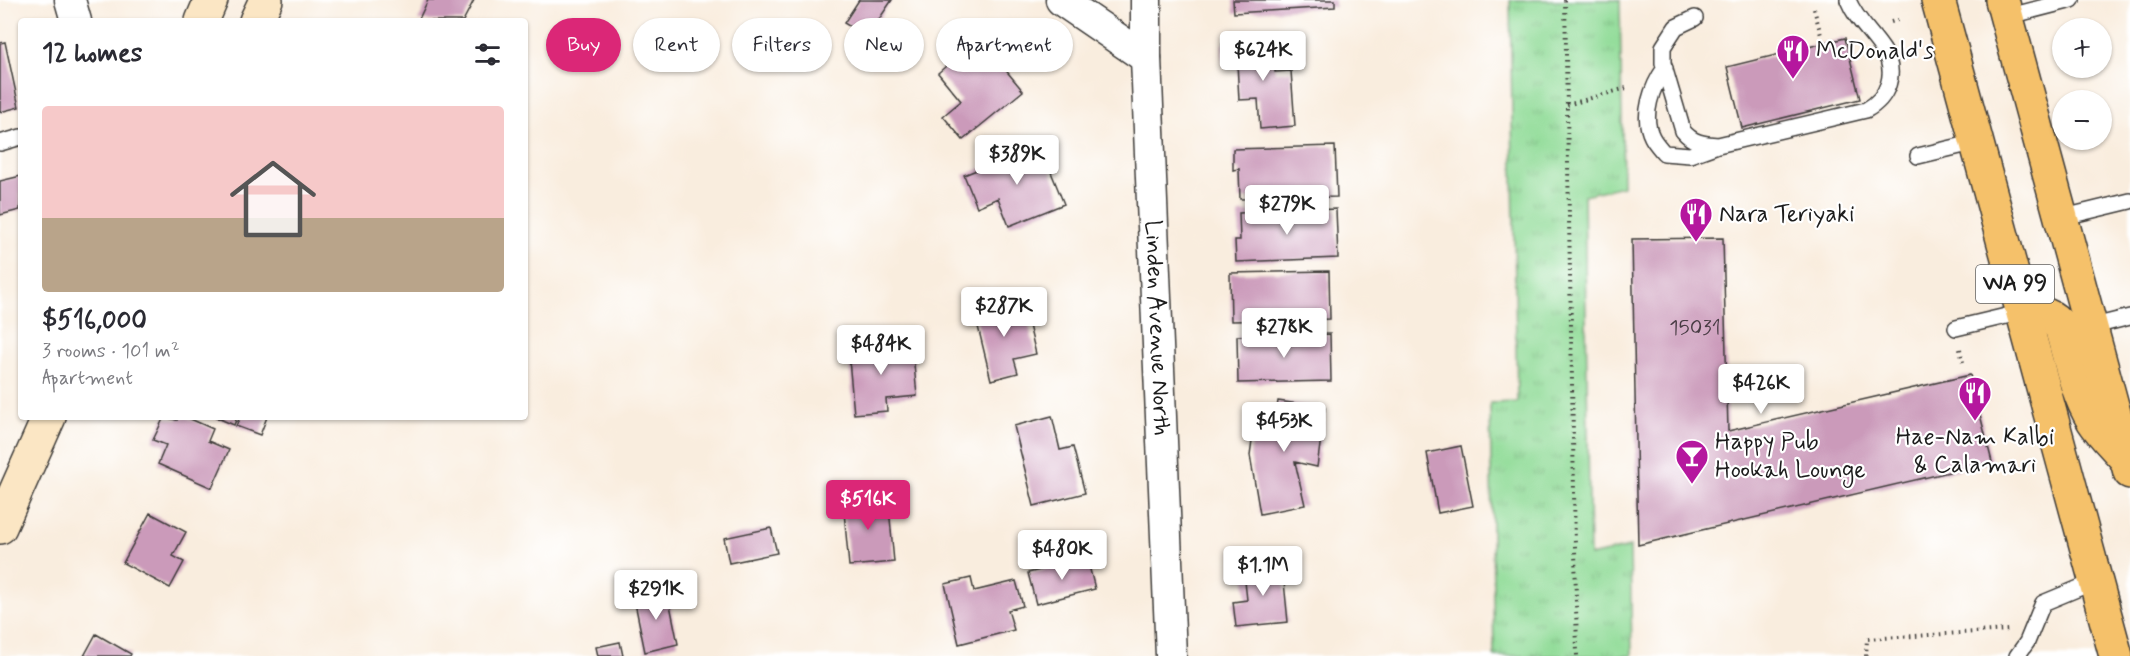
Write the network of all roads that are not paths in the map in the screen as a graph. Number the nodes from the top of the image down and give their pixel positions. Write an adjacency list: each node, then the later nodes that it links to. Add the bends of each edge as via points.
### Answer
1 (70, 0): 10 (street)
2 (211, 0): 11 (main road)
3 (266, 0): 12 (main road)
4 (1061, 0): 14 (street)
5 (1146, 0): 14 (street, Linden Avenue North)
6 (1848, 0): 19 (lane, via 1884,52 1889,68 1889,82 1877,104 1866,110)
7 (1938, 0): 17 (main road, WA 99)
8 (2072, 0): 9 (lane)
9 (2004, 8): 22 (main road, WA 99)
10 (75, 18)
11 (203, 18)
12 (257, 18)
13 (1695, 18): 15 (lane, via 1676,27 1668,36 1663,47)
14 (1146, 58): 33 (street, Linden Avenue North)
15 (1665, 68): 19 (lane, via 1683,131 1702,144); 19 (lane, via 1656,80 1647,108 1651,135 1664,153 1690,155)
16 (18, 138): 18 (lane)
17 (1977, 142): 20 (lane); 23 (main road, WA 99)
18 (0, 143)
19 (1718, 145)
20 (1918, 156)
21 (2130, 201): 22 (lane)
22 (2061, 218): 25 (main road, WA 99)
23 (2023, 312): 26 (lane); 28 (main road, via 2049,315 2061,327 2085,406); 30 (main road, WA 99)
24 (2130, 316): 25 (lane)
25 (2090, 327): 28 (main road, WA 99)
26 (1956, 328)
27 (48, 420): 29 (main road)
28 (2128, 466)
29 (0, 527)
30 (2096, 581): 31 (main road, WA 99); 34 (lane, via 2043,603)
31 (2106, 619): 32 (main road); 35 (main road, WA 99)
32 (2130, 646)
33 (1171, 656)
34 (2017, 656)
35 (2116, 656)

